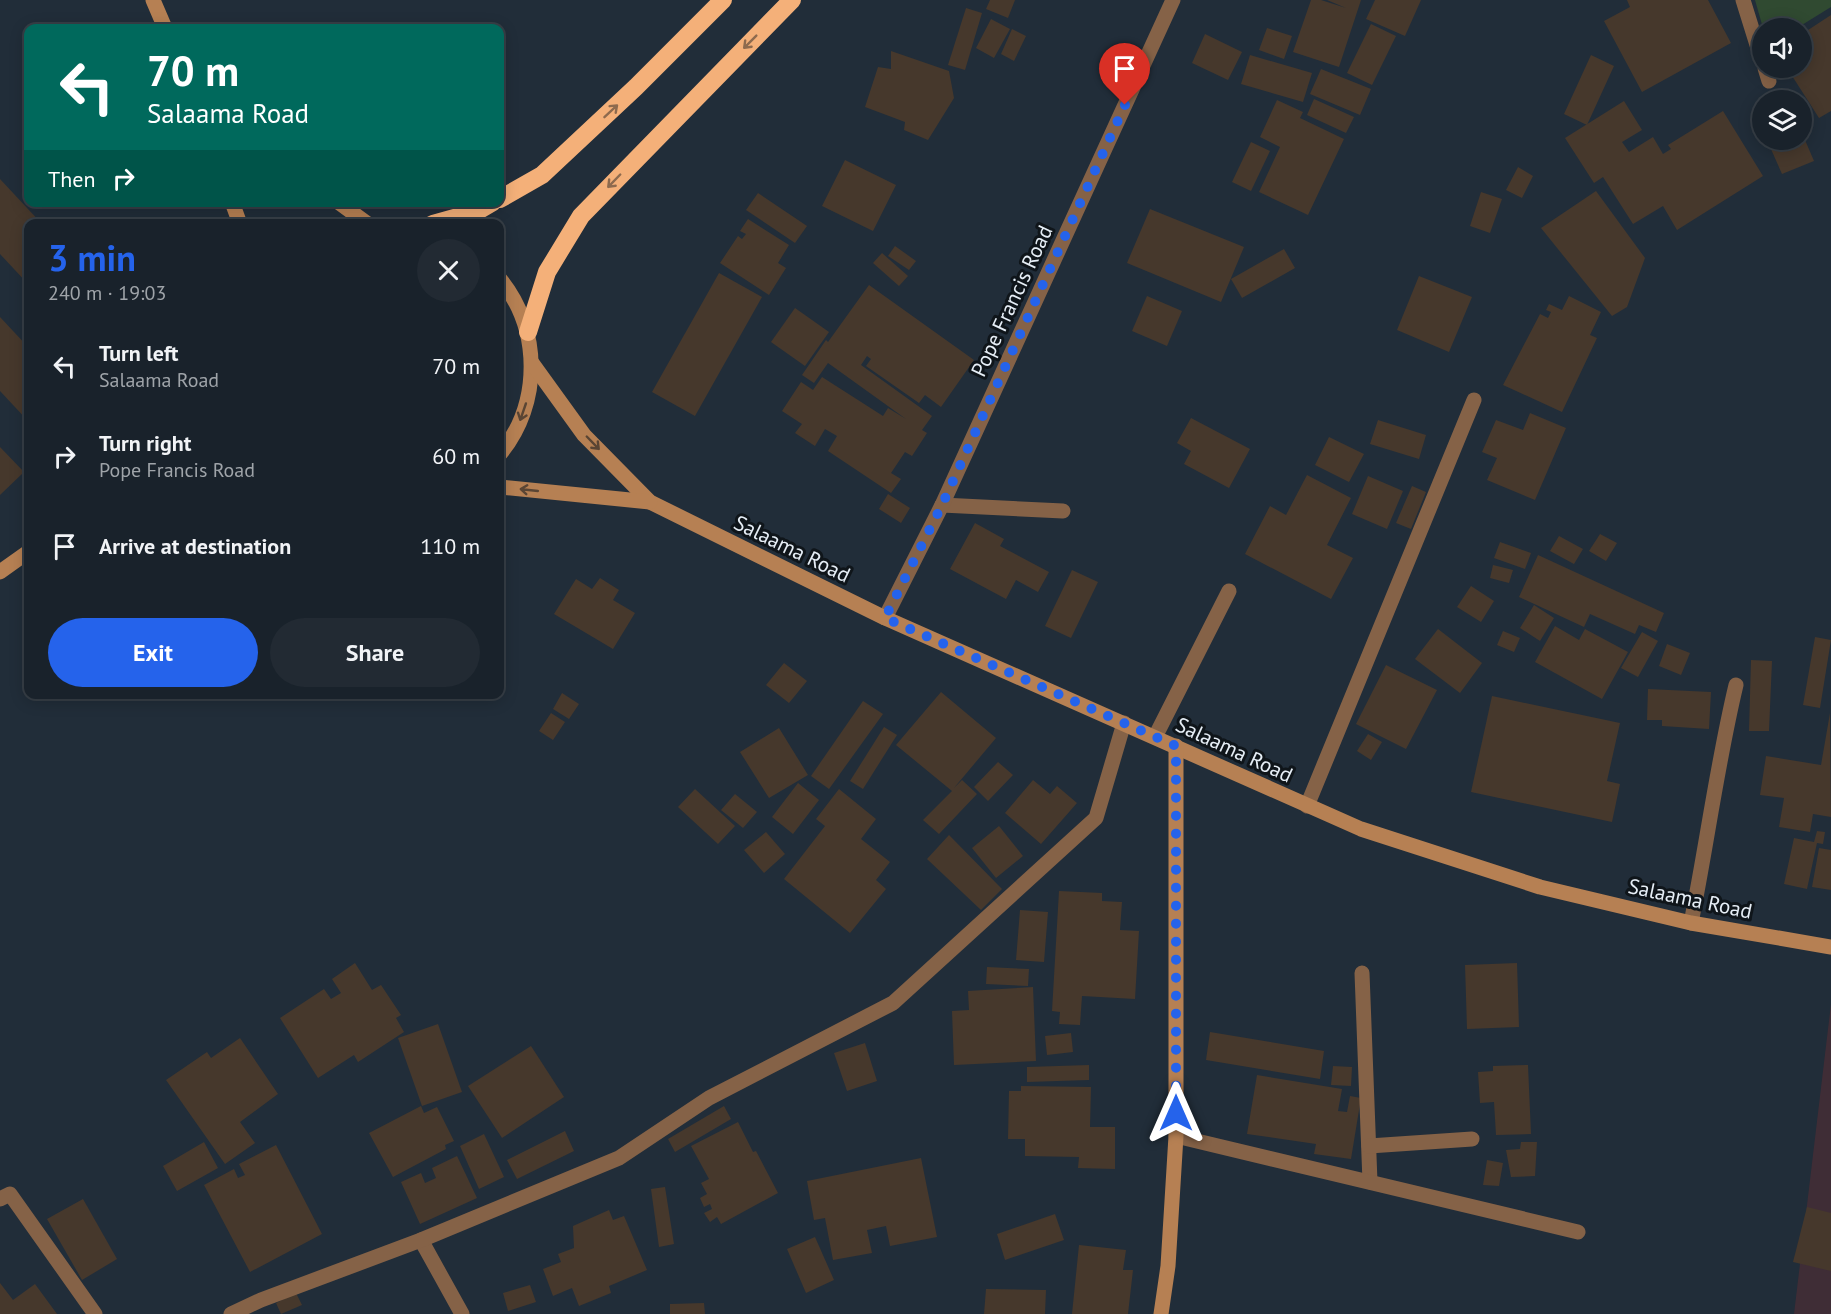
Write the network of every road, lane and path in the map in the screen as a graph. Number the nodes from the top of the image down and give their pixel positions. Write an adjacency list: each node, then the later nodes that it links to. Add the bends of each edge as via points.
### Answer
1 (153, 0): 6 (main road)
2 (723, 0): 8 (highway, one-way to 2, via 542,175)
3 (792, 0): 14 (highway, one-way to 14, via 581,216 547,272)
4 (1173, 0): 20 (street, Pope Francis Road)
5 (1743, 0): 7 (street)
6 (163, 24)
7 (1752, 29)
8 (504, 197)
9 (345, 207): 11 (main road)
10 (484, 207): 12 (highway)
11 (361, 219)
12 (451, 219)
13 (504, 284): 14 (main road, via 513,294)
14 (528, 332): 15 (main road)
15 (532, 363): 17 (main road, one-way to 17, via 530,391 521,419); 19 (main road, Salaama Road, one-way to 19, via 584,435)
16 (1474, 400): 30 (street)
17 (504, 449)
18 (504, 487): 19 (main road, Salaama Road, one-way to 18)
19 (650, 502): 25 (main road, Salaama Road)
20 (942, 505): 21 (street); 25 (street, Pope Francis Road)
21 (1063, 511)
22 (24, 555): 23 (main road)
23 (0, 572)
24 (1229, 591): 28 (street)
25 (885, 618): 27 (main road, Salaama Road)
26 (1736, 685): 31 (street)
27 (1124, 723): 28 (main road, Salaama Road); 40 (street, via 1096,818 893,1003 709,1098 619,1158)
28 (1155, 737): 29 (main road, Salaama Road)
29 (1176, 746): 30 (main road, Salaama Road); 34 (main road)
30 (1307, 806): 31 (main road, Salaama Road, via 1361,830 1540,887)
31 (1690, 923): 32 (main road, Salaama Road)
32 (1831, 947)
33 (1362, 973): 36 (street)
34 (1176, 1136): 37 (street); 44 (main road)
35 (1472, 1139): 36 (street)
36 (1369, 1146): 37 (street)
37 (1370, 1182): 39 (street)
38 (0, 1199): 41 (street, via 10,1194)
39 (1578, 1232)
40 (421, 1240): 42 (street); 43 (street)
41 (95, 1314)
42 (231, 1314)
43 (462, 1314)
44 (1161, 1314)

